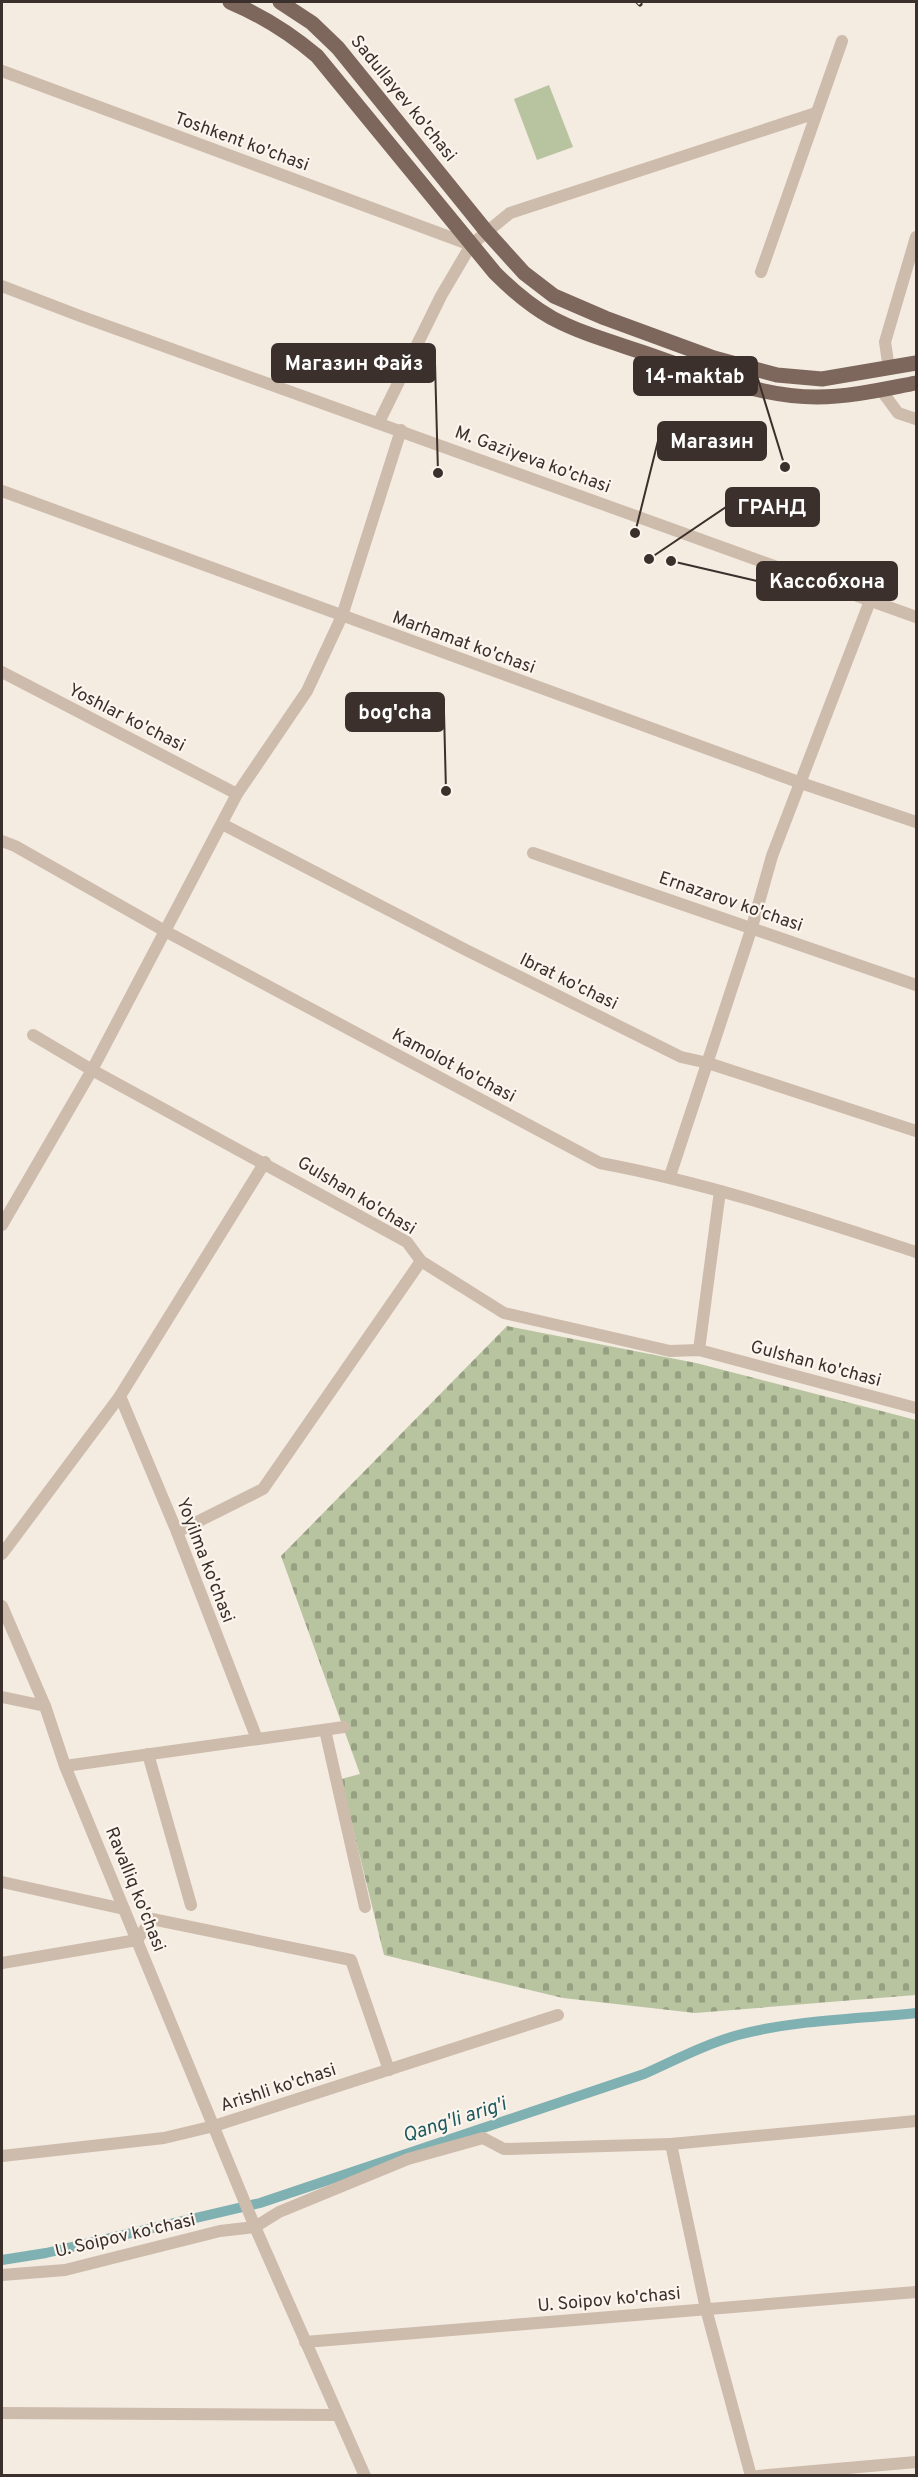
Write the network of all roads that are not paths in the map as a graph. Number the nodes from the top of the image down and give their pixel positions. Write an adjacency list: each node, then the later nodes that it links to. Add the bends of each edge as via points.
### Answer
1 (230, 2): 8 (main road, via 257,13 317,56)
2 (280, 2): 6 (main road, Sadullayev ko'chasi, via 312,23 338,48)
3 (842, 41): 5 (street)
4 (2, 71): 8 (street, Toshkent ko'chasi)
5 (816, 113): 6 (street, via 510,213); 9 (street)
6 (486, 231): 8 (street); 12 (main road, Sadullayev ko'chasi, via 524,273 554,296 714,358 756,371 800,378 822,379)
7 (916, 237): 12 (street, via 885,342)
8 (471, 245): 14 (main road, via 521,297 552,318 585,332 711,376 774,393 816,397); 16 (street, via 441,296)
9 (761, 272)
10 (2, 286): 16 (street, M. Gaziyeva ko'chasi)
11 (916, 363): 12 (main road, Sadullayev ko'chasi)
12 (890, 369)
13 (916, 383): 14 (main road)
14 (881, 390): 15 (street, via 898,413)
15 (916, 419)
16 (379, 422): 17 (street, M. Gaziyeva ko'chasi)
17 (401, 430): 19 (street, M. Gaziyeva ko'chasi); 20 (street)
18 (2, 491): 20 (street, Marhamat ko'chasi)
19 (870, 601): 21 (street, M. Gaziyeva ko'chasi); 23 (street)
20 (342, 616): 23 (street, Marhamat ko'chasi); 24 (street, via 307,691)
21 (916, 617)
22 (2, 672): 24 (street, Yoshlar ko'chasi)
23 (801, 783): 25 (street, Marhamat ko'chasi); 29 (street, via 772,856)
24 (237, 794): 26 (street)
25 (916, 822)
26 (222, 824): 30 (street); 33 (street, Ibrat ko'chasi, via 681,1057)
27 (2, 841): 30 (street, Kamolot ko'chasi)
28 (533, 854): 29 (street, Ernazarov ko'chasi)
29 (752, 927): 31 (street, Ernazarov ko'chasi); 33 (street)
30 (165, 931): 34 (street); 37 (street, Kamolot ko'chasi, via 600,1163)
31 (916, 985)
32 (33, 1035): 34 (street, Gulshan ko'chasi)
33 (708, 1063): 35 (street, Ibrat ko'chasi); 37 (street)
34 (93, 1070): 36 (street, Gulshan ko'chasi); 39 (street)
35 (916, 1131)
36 (265, 1162): 41 (street, Gulshan ko'chasi, via 407,1242); 43 (street)
37 (670, 1176): 38 (street, Kamolot ko'chasi)
38 (720, 1191): 40 (street, Kamolot ko'chasi); 42 (street)
39 (2, 1225)
40 (916, 1252)
41 (421, 1261): 42 (street, Gulshan ko'chasi, via 504,1313 670,1351); 45 (street, via 263,1489)
42 (699, 1350): 44 (street, Gulshan ko'chasi)
43 (120, 1396): 45 (street, Yoyilma ko'chasi); 46 (street)
44 (916, 1408)
45 (177, 1532): 52 (street, Yoyilma ko'chasi)
46 (2, 1554)
47 (2, 1606): 49 (street, Ravalliq ko'chasi)
48 (2, 1697): 49 (street)
49 (45, 1706): 54 (street, Ravalliq ko'chasi)
50 (344, 1727): 51 (street)
51 (325, 1730): 52 (street); 57 (street)
52 (256, 1739): 53 (street)
53 (148, 1754): 54 (street); 56 (street)
54 (65, 1766): 58 (street, Ravalliq ko'chasi)
55 (2, 1882): 58 (street)
56 (191, 1905)
57 (365, 1907)
58 (124, 1909): 59 (street, Ravalliq ko'chasi)
59 (137, 1940): 60 (street); 62 (street, via 152,1919 351,1960); 64 (street, Ravalliq ko'chasi)
60 (2, 1963)
61 (558, 2015): 62 (street, Arishli ko'chasi)
62 (389, 2070): 64 (street, Arishli ko'chasi)
63 (916, 2121): 65 (street)
64 (214, 2126): 66 (street, Arishli ko'chasi, via 164,2138); 67 (street, Ravalliq ko'chasi)
65 (671, 2144): 67 (street, via 504,2149 483,2138 408,2158); 70 (street)
66 (2, 2156)
67 (254, 2224): 68 (street, U. Soipov ko'chasi, via 65,2270); 71 (street, Ravalliq ko'chasi)
68 (2, 2275)
69 (916, 2292): 70 (street, U. Soipov ko'chasi)
70 (706, 2309): 71 (street, U. Soipov ko'chasi); 76 (street)
71 (305, 2342): 73 (street, Ravalliq ko'chasi)
72 (2, 2413): 73 (street)
73 (337, 2415): 75 (street, Ravalliq ko'chasi)
74 (916, 2462): 77 (street)
75 (365, 2475)
76 (751, 2475)
77 (758, 2475)

